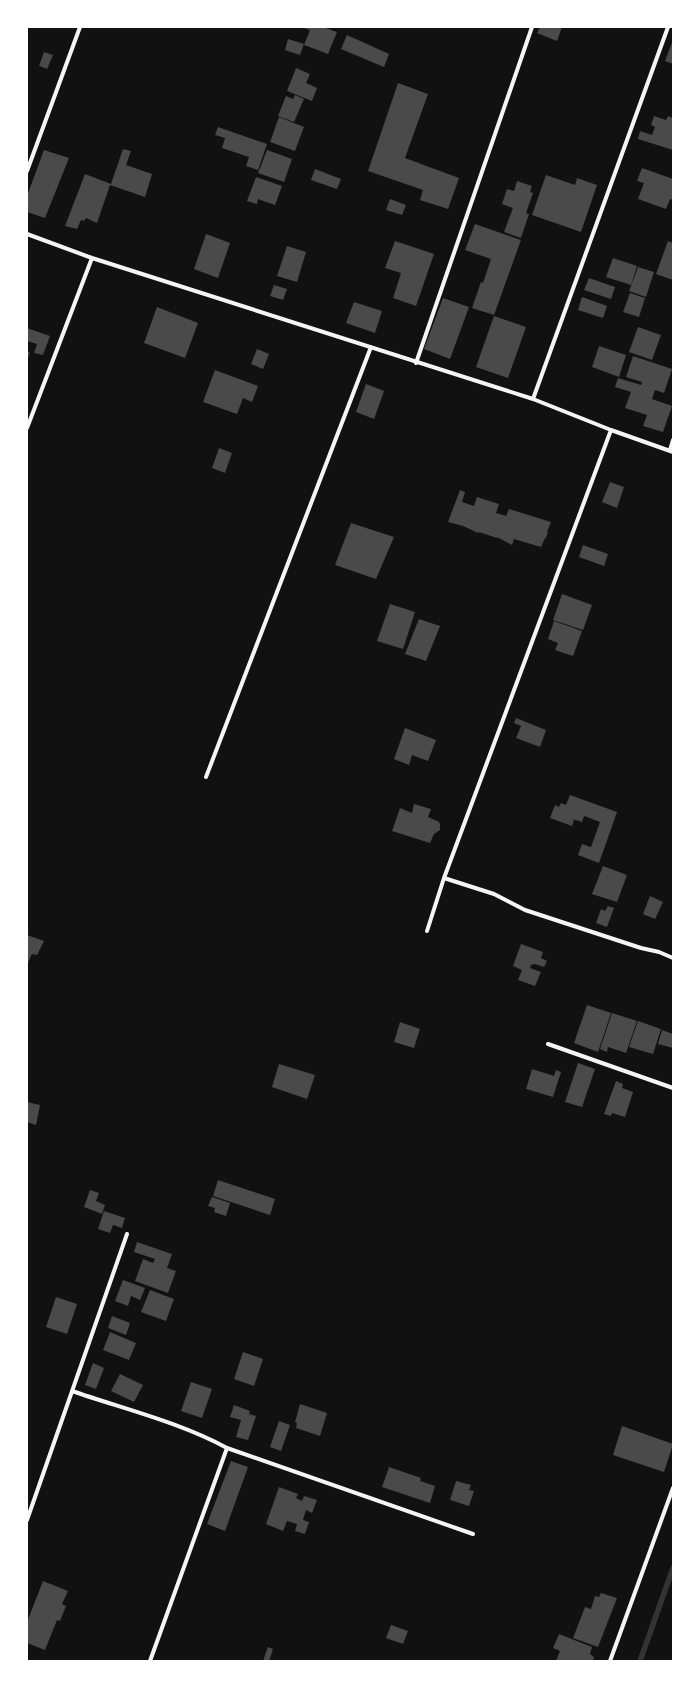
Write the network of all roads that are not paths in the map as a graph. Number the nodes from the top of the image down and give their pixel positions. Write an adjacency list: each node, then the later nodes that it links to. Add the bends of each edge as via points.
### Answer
1 (80, 27): 4 (street)
2 (532, 27): 8 (street)
3 (668, 27): 9 (street)
4 (27, 171)
5 (27, 234): 6 (street)
6 (92, 258): 7 (street); 10 (street)
7 (371, 348): 8 (street); 14 (street)
8 (416, 363): 9 (street)
9 (533, 399): 11 (street)
10 (27, 428)
11 (611, 430): 13 (street); 15 (street)
12 (673, 440): 13 (street)
13 (671, 451)
14 (206, 777)
15 (444, 878): 16 (street); 17 (street, via 494,894 525,910)
16 (427, 931)
17 (673, 958)
18 (548, 1044): 19 (street)
19 (673, 1088)
20 (127, 1234): 21 (street)
21 (72, 1391): 22 (street, via 205,1436); 24 (street)
22 (227, 1448): 25 (street); 26 (street)
23 (673, 1488): 27 (street)
24 (27, 1520)
25 (473, 1534)
26 (150, 1661)
27 (610, 1661)

